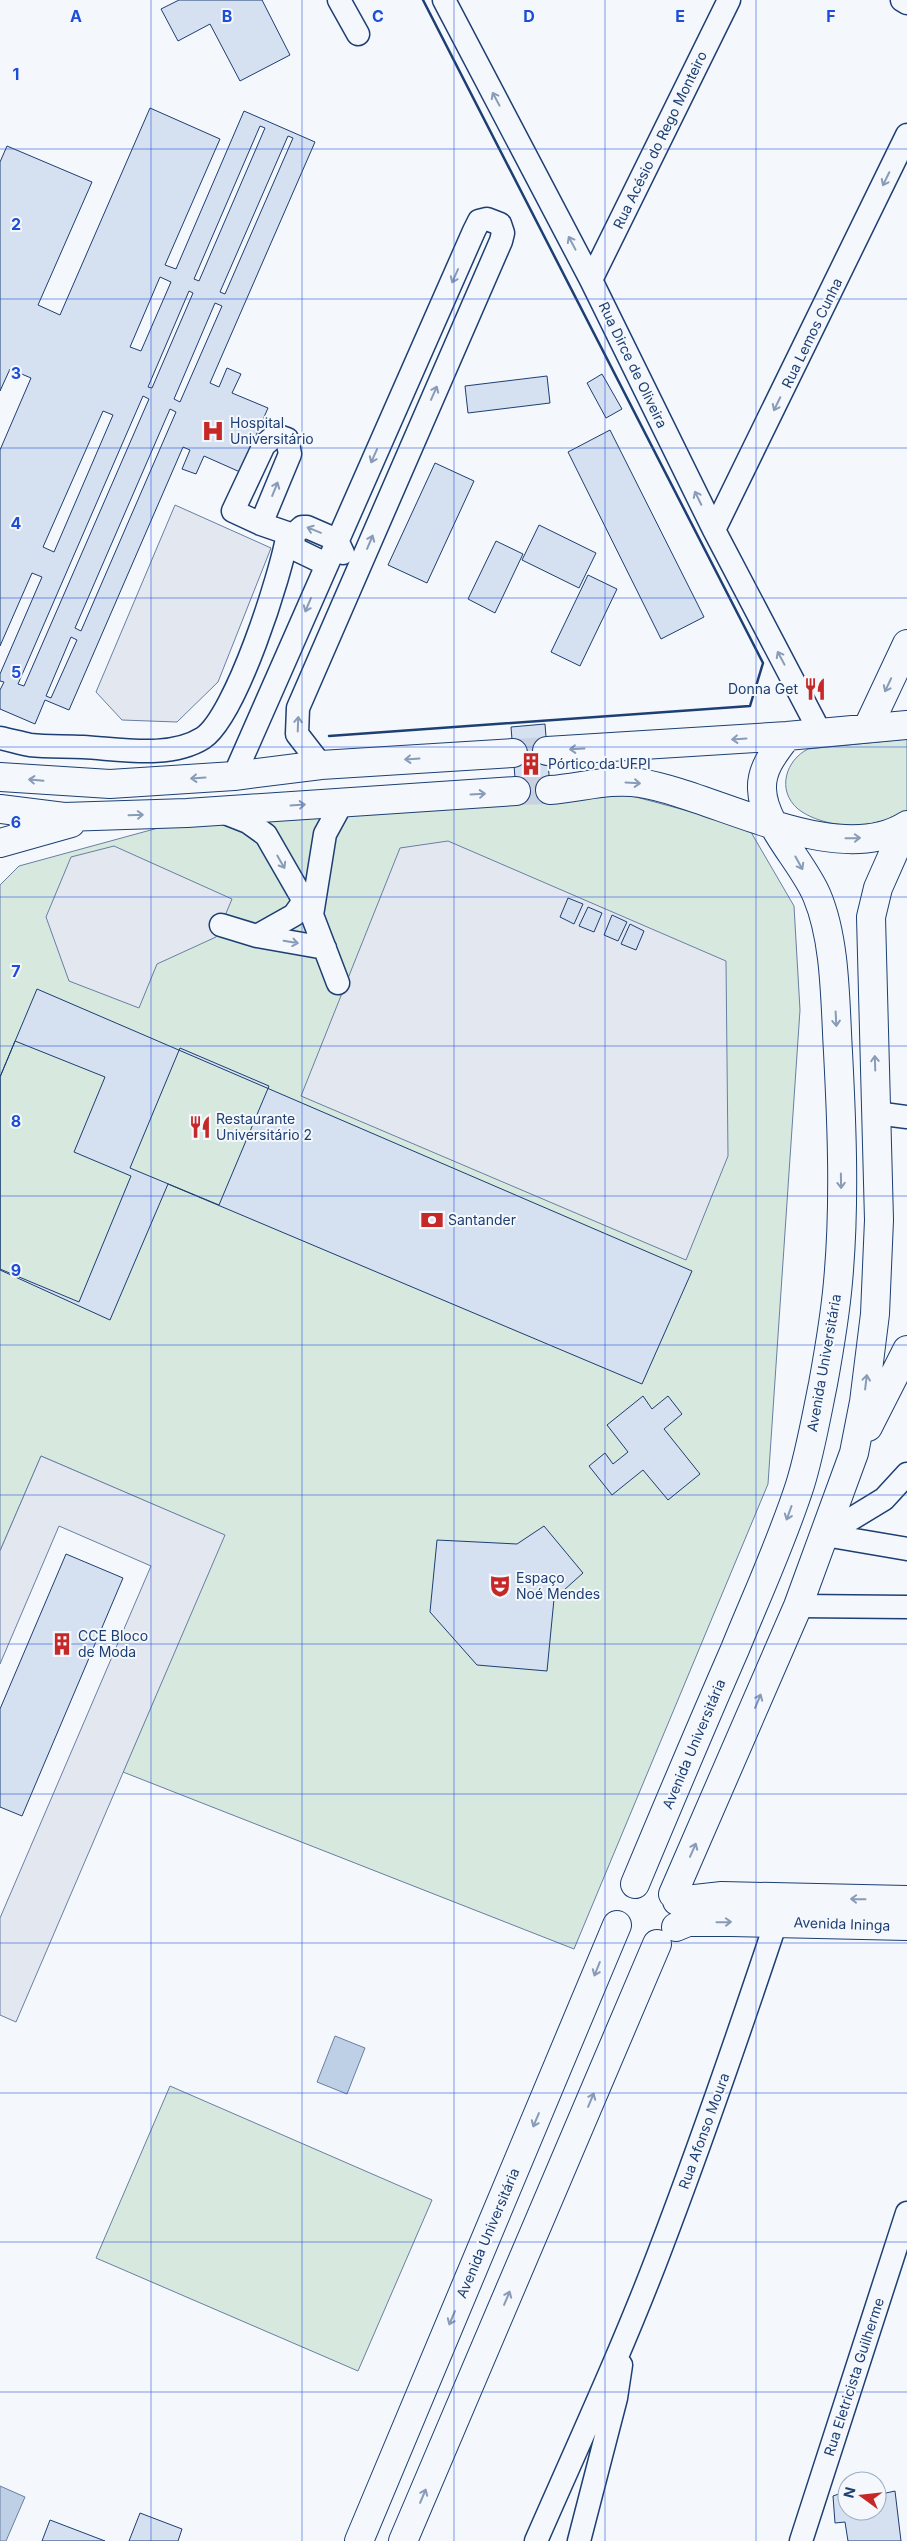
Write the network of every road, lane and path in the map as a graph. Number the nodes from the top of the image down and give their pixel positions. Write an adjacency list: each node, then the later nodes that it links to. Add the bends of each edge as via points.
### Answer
1 (339, 0): 6 (street)
2 (444, 0): 8 (street, Rua Dirce de Oliveira, one-way to 2)
3 (729, 0): 8 (street, Rua Acésio do Rego Monteiro)
4 (902, 0): 5 (street)
5 (907, 3)
6 (358, 34)
7 (907, 135): 12 (street, Rua Lemos Cunha, one-way to 12)
8 (592, 280): 12 (street, Rua Dirce de Oliveira, one-way to 8)
9 (388, 426): 10 (street); 10 (street, one-way to 9, via 501,241 500,224 488,219 479,221); 14 (street, one-way to 14)
10 (414, 438): 16 (street, one-way to 10)
11 (261, 524): 11 (street, one-way to 11, via 290,454 287,439 276,435 264,445 233,511); 13 (street)
12 (714, 530): 22 (street, Rua Dirce de Oliveira, one-way to 12)
13 (291, 534): 14 (street, one-way to 13, via 307,527); 15 (street, via 297,550); 24 (street, via 278,581 234,695 204,738 183,747 158,750 30,745)
14 (337, 540): 15 (street); 16 (street)
15 (326, 564): 18 (street, one-way to 18)
16 (355, 576): 19 (street)
17 (907, 644): 21 (main road, one-way to 21)
18 (286, 656): 19 (street, via 298,668); 29 (street)
19 (317, 664): 28 (street, one-way to 19, via 297,734 298,708)
20 (907, 725): 21 (main road)
21 (868, 727): 22 (main road)
22 (820, 732): 23 (main road)
23 (787, 736): 25 (main road, one-way to 25); 38 (main road, Avenida Universitária, via 762,776 764,806)
24 (0, 738)
25 (547, 751)
26 (513, 753): 27 (main road)
27 (442, 757): 28 (main road, one-way to 28); 33 (main road)
28 (321, 765): 29 (main road)
29 (234, 776): 30 (main road, one-way to 30, via 110,784)
30 (0, 777)
31 (550, 790): 38 (main road, one-way to 38, via 603,782 638,782 673,790)
32 (516, 792): 33 (main road, one-way to 32)
33 (442, 796): 34 (main road)
34 (343, 801): 36 (main road, one-way to 34); 43 (street, via 325,834)
35 (0, 810): 37 (main road, via 64,817)
36 (219, 811): 37 (main road, one-way to 36); 43 (street, one-way to 43, via 248,822 266,835)
37 (94, 816): 40 (main road)
38 (772, 823): 39 (main road, one-way to 39, via 821,838 853,839 877,836); 48 (main road, Avenida Universitária, one-way to 48, via 796,856 818,897 834,982)
39 (906, 826): 49 (main road, one-way to 39, via 871,917 878,888)
40 (34, 835): 41 (main road); 42 (street)
41 (0, 843)
42 (0, 858)
43 (308, 908): 45 (street); 46 (street)
44 (221, 925): 45 (street)
45 (257, 936): 46 (street, one-way to 46)
46 (325, 948): 47 (street)
47 (338, 983)
48 (841, 1098): 49 (main road); 54 (main road, Avenida Universitária, one-way to 54, via 842,1223 838,1284 817,1417)
49 (876, 1106): 50 (street); 52 (main road, one-way to 49, via 875,1314 879,1220)
50 (907, 1117)
51 (907, 1350): 52 (main road)
52 (854, 1453): 55 (main road)
53 (907, 1474): 56 (street, via 884,1499)
54 (800, 1485): 55 (main road); 60 (main road, Avenida Universitária, one-way to 60)
55 (838, 1497): 56 (main road)
56 (825, 1534): 57 (street); 58 (main road)
57 (907, 1549)
58 (798, 1606): 59 (street); 63 (main road, one-way to 58)
59 (907, 1606)
60 (635, 1884): 63 (main road, via 656,1882 666,1887); 64 (main road, via 620,1896 616,1905)
61 (907, 1900): 62 (main road, Avenida Ininga, one-way to 62)
62 (777, 1910): 63 (main road, via 688,1922); 65 (main road, Avenida Ininga); 67 (street, Rua Afonso Moura, via 721,2085)
63 (671, 1917): 64 (main road, via 648,1946 629,1940); 71 (main road, one-way to 63)
64 (617, 1925): 68 (main road, Avenida Universitária, one-way to 68)
65 (907, 1926)
66 (907, 2213): 74 (street, Rua Eletricista Guilherme)
67 (624, 2339): 72 (street, Rua Afonso Moura); 73 (street, Rua Afonso Moura, via 616,2398)
68 (376, 2497): 69 (main road, Avenida Universitária); 70 (main road, via 389,2492 400,2500 401,2507)
69 (359, 2541)
70 (390, 2541)
71 (403, 2541)
72 (536, 2541)
73 (579, 2541)
74 (801, 2541)

